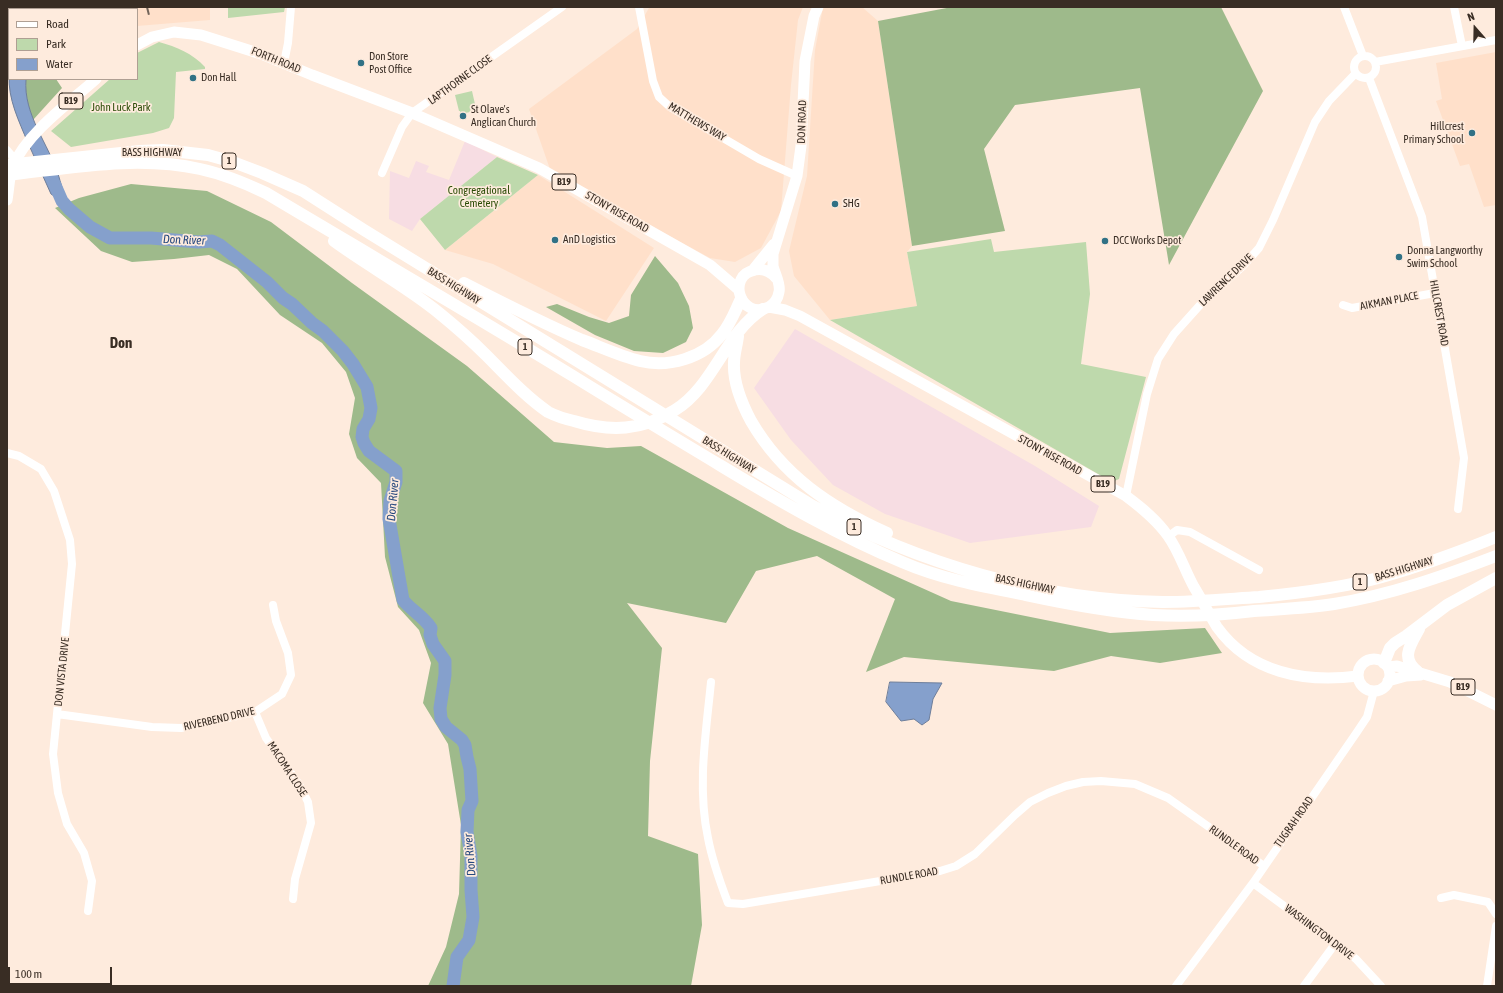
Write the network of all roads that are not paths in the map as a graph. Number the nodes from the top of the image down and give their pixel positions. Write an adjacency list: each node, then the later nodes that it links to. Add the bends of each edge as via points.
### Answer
1 (291, 7): 12 (street)
2 (562, 7): 16 (street, LAPTHORNE CLOSE)
3 (639, 7): 22 (street, MATTHEWS WAY, via 652,81 659,97 670,107 759,159)
4 (818, 7): 22 (main road, DON ROAD, via 805,61)
5 (1344, 7): 10 (street)
6 (1454, 7): 9 (street)
7 (1496, 40): 9 (street)
8 (138, 44): 12 (main road, FORTH ROAD / B19, via 160,34 184,32 237,46)
9 (1462, 46): 11 (street)
10 (1363, 56): 11 (street, via 1371,57); 13 (street, via 1354,62)
11 (1375, 62): 14 (street, via 1376,70)
12 (284, 63): 16 (main road, FORTH ROAD / B19)
13 (1355, 74): 14 (street, via 1359,78); 38 (street, LAWRENCE DRIVE, via 1329,101 1315,122 1259,248 1200,305 1174,334 1158,358 1147,394)
14 (1369, 78): 31 (street, HILLCREST ROAD, via 1422,217)
15 (95, 80): 18 (main road, B19, via 46,123)
16 (412, 113): 20 (street, LAPTHORNE CLOSE, via 402,127); 27 (main road, STONY RISE ROAD / B19, via 539,168)
17 (7, 150): 18 (street, via 13,157)
18 (12, 162): 19 (highway, BASS HIGHWAY / 1); 24 (main road, B19)
19 (79, 162): 21 (highway, BASS HIGHWAY / 1); 23 (highway, BASS HIGHWAY / 1, via 156,163 189,167 244,183); 25 (highway, BASS HIGHWAY / 1, via 114,153 163,150 214,157 262,173 303,191)
20 (382, 173)
21 (7, 175)
22 (797, 176): 26 (main road, DON ROAD)
23 (277, 199): 36 (highway, via 355,256 420,298 466,336 526,396 550,413 591,427 629,428 648,423 676,410 693,396); 42 (highway, BASS HIGHWAY / 1, via 772,496 847,537 905,564 948,578 1058,602 1154,615 1187,615 1334,604 1381,594)
24 (7, 200)
25 (364, 230): 32 (highway, via 512,308 570,335 640,361 675,362 704,350 722,335 731,321); 44 (highway, BASS HIGHWAY / 1, via 813,506 899,546)
26 (779, 236): 28 (main road, DON ROAD, via 772,248); 29 (main road, DON ROAD, via 773,254)
27 (710, 265): 28 (main road, STONY RISE ROAD / B19, via 731,273); 32 (main road, STONY RISE ROAD / B19)
28 (749, 272): 29 (main road, B19, via 760,269); 32 (main road, via 740,281)
29 (776, 278): 30 (main road, B19)
30 (779, 292): 34 (main road, via 777,299); 35 (main road, STONY RISE ROAD / B19)
31 (1435, 293): 33 (street, AIKMAN PLACE, via 1352,308); 39 (street, HILLCREST ROAD, via 1464,458)
32 (740, 294): 34 (main road, B19, via 748,307 756,310)
33 (1343, 305)
34 (766, 308): 35 (main road, STONY RISE ROAD / B19, via 785,310); 36 (highway, via 744,324)
35 (800, 316): 38 (main road, STONY RISE ROAD / B19)
36 (739, 333): 44 (highway, via 734,363 734,377 739,393 746,411 764,441 788,470 817,494 854,516 896,537 952,559)
37 (7, 453): 56 (street, DON VISTA DRIVE, via 41,469 54,491 70,540 72,564)
38 (1126, 496): 40 (main road, STONY RISE ROAD / B19, via 1147,512)
39 (1458, 509)
40 (1169, 536): 43 (street, via 1177,530 1190,532); 50 (main road, STONY RISE ROAD / B19, via 1217,626 1231,643 1250,658 1270,669 1312,679)
41 (1496, 537): 44 (highway, BASS HIGHWAY / 1, via 1420,566 1334,588 1190,602 1138,601 1066,592)
42 (1496, 556)
43 (1258, 570)
44 (975, 572)
45 (1496, 578): 47 (highway, via 1447,605)
46 (273, 605): 55 (street, RIVERBEND DRIVE, via 288,653 291,675 282,694)
47 (1420, 626): 48 (highway, via 1392,646); 49 (highway, via 1409,646 1408,654 1411,666)
48 (1386, 665): 49 (main road, B19); 50 (main road, B19, via 1376,659 1368,660 1363,663); 51 (main road, via 1390,674)
49 (1422, 673): 51 (main road, B19); 54 (main road, B19, via 1460,686)
50 (1358, 676): 53 (main road, via 1364,688)
51 (1388, 681): 53 (main road, B19, via 1383,688)
52 (711, 682): 57 (street, RUNDLE ROAD, via 704,750 704,810 708,839 728,903 742,904 940,871 956,866 975,854 1030,802 1066,786 1083,782 1135,784 1168,798)
53 (1374, 691): 57 (street, TUGRAH ROAD, via 1364,721)
54 (1496, 705)
55 (255, 712): 56 (street, RIVERBEND DRIVE, via 181,728 152,727); 59 (street, MACOMA CLOSE, via 266,738 299,784 308,802 310,823)
56 (57, 714): 61 (street, DON VISTA DRIVE, via 53,754 58,793 67,824 84,854 92,881)
57 (1264, 866): 58 (street, TUGRAH ROAD)
58 (1253, 883): 64 (street, WASHINGTON DRIVE); 65 (street, TUGRAH ROAD)
59 (293, 898)
60 (1441, 898): 62 (street, via 1454,895 1488,902)
61 (88, 912)
62 (1496, 914)
63 (1496, 926): 68 (street)
64 (1335, 944): 66 (street); 67 (street, WASHINGTON DRIVE, via 1356,959)
65 (1176, 986)
66 (1304, 986)
67 (1381, 986)
68 (1487, 986)

